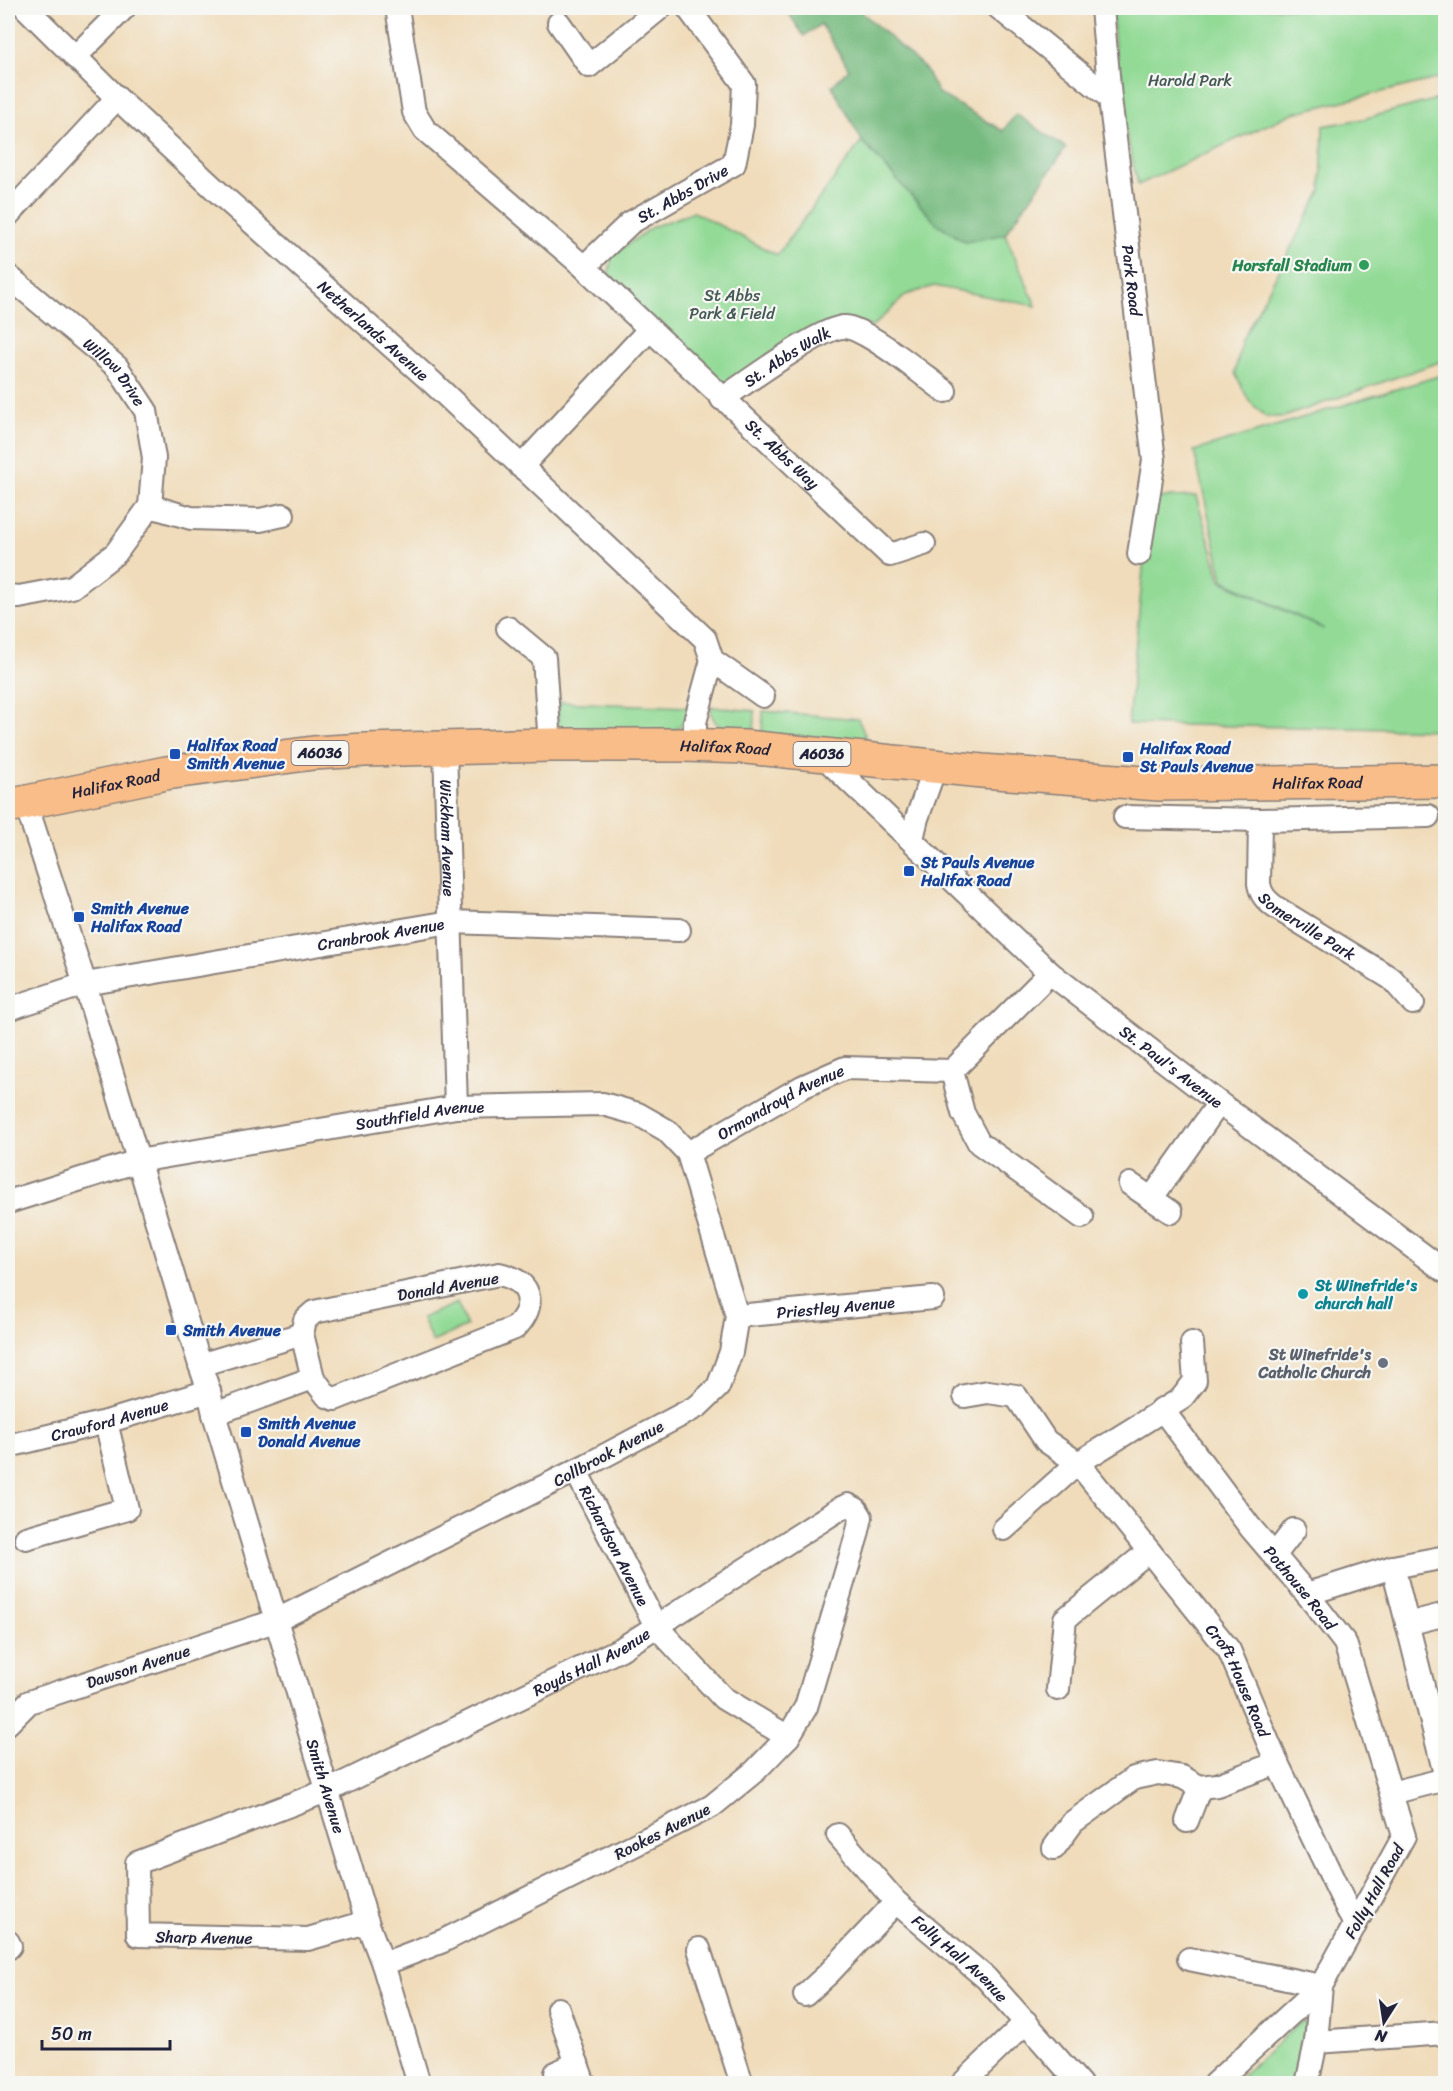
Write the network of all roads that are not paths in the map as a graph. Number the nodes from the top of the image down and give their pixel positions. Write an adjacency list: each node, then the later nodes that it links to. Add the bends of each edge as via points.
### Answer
1 (26, 8): 9 (street, Netherlands Avenue)
2 (124, 8): 9 (street)
3 (397, 8): 13 (street, via 414,112 425,130)
4 (660, 8): 8 (street, via 591,69)
5 (688, 8): 13 (street, St. Abbs Drive, via 744,84 742,125 734,164 630,223)
6 (999, 8): 11 (street)
7 (1102, 8): 11 (street, Park Road)
8 (559, 23)
9 (75, 57): 10 (street, Netherlands Avenue)
10 (117, 98): 12 (street); 18 (street, Netherlands Avenue)
11 (1110, 98): 22 (street, Park Road, via 1154,460)
12 (8, 215)
13 (584, 267): 15 (street)
14 (8, 276): 19 (street, Willow Drive, via 117,367 146,411 154,458)
15 (649, 330): 17 (street, St. Abbs Way); 18 (street)
16 (945, 391): 17 (street, St. Abbs Walk, via 865,333 843,327 821,334)
17 (722, 399): 21 (street, St. Abbs Way, via 890,555)
18 (522, 467): 25 (street, Netherlands Avenue, via 705,639)
19 (150, 506): 20 (street, via 191,518 260,520); 23 (street, via 116,553 72,587)
20 (283, 515)
21 (924, 544)
22 (1139, 554)
23 (8, 596)
24 (508, 628): 27 (street, via 544,658)
25 (712, 660): 26 (street, Netherlands Avenue); 28 (street, via 695,722)
26 (762, 696)
27 (550, 745): 28 (highway, Halifax Road / A6036); 29 (highway, Halifax Road / A6036)
28 (695, 745): 30 (highway, Halifax Road / A6036)
29 (445, 748): 34 (highway, Halifax Road / A6036, via 313,753 166,773); 40 (street, Wickham Avenue)
30 (821, 754): 31 (highway, Halifax Road / A6036); 39 (street, St. Paul's Avenue)
31 (936, 765): 33 (highway, Halifax Road / A6036, via 1159,784); 39 (street)
32 (1446, 781): 33 (highway, Halifax Road / A6036)
33 (1323, 783): 37 (street)
34 (16, 804): 43 (street, Smith Avenue)
35 (1428, 816): 37 (street)
36 (1125, 817): 38 (street)
37 (1322, 818): 38 (street)
38 (1260, 820): 44 (street, Somerville Park, via 1259,884 1265,898 1392,979)
39 (912, 840): 42 (street, St. Paul's Avenue)
40 (450, 922): 41 (street, Cranbrook Avenue); 43 (street, Cranbrook Avenue); 48 (street, Wickham Avenue)
41 (679, 930)
42 (1050, 973): 46 (street); 47 (street, St. Paul's Avenue)
43 (85, 984): 45 (street, Cranbrook Avenue); 50 (street, Smith Avenue)
44 (1413, 1003)
45 (8, 1009)
46 (952, 1071): 49 (street, Ormondroyd Avenue, via 845,1068 802,1087); 55 (street, via 963,1113 979,1143)
47 (1219, 1103): 52 (street); 56 (street, St. Paul's Avenue)
48 (456, 1107): 49 (street, Southfield Avenue, via 603,1104 638,1114 666,1130); 50 (street, Southfield Avenue)
49 (688, 1153): 58 (street, Collbrook Avenue)
50 (138, 1161): 53 (street, Southfield Avenue); 61 (street, Smith Avenue)
51 (1130, 1184): 52 (street)
52 (1151, 1199): 54 (street)
53 (8, 1202)
54 (1171, 1212)
55 (1082, 1217)
56 (1446, 1272)
57 (933, 1298): 58 (street, Priestley Avenue)
58 (737, 1316): 70 (street, Collbrook Avenue, via 731,1352 718,1387 698,1406)
59 (302, 1334): 61 (street); 62 (street); 62 (street, Donald Avenue, via 305,1320 314,1312 499,1274 513,1277 525,1286 528,1297 523,1320 515,1328 335,1399 327,1396)
60 (1192, 1343): 65 (street, via 1195,1381)
61 (200, 1365): 63 (street, Smith Avenue)
62 (313, 1378): 66 (street)
63 (209, 1391): 66 (street, Smith Avenue); 67 (street, Crawford Avenue)
64 (965, 1396): 69 (street, Croft House Road, via 988,1392 1016,1396 1046,1441)
65 (1162, 1410): 69 (street); 76 (street, Pothouse Road)
66 (214, 1414): 81 (street, Smith Avenue)
67 (106, 1422): 68 (street, Crawford Avenue); 74 (street, via 127,1509)
68 (8, 1446)
69 (1078, 1463): 72 (street); 75 (street, Croft House Road)
70 (576, 1470): 81 (street, Collbrook Avenue); 83 (street, Richardson Avenue)
71 (841, 1508): 83 (street, Royds Hall Avenue); 87 (street, Rookes Avenue, via 848,1505 856,1509 861,1517 859,1526 806,1707)
72 (1004, 1529)
73 (1294, 1530): 76 (street)
74 (26, 1538)
75 (1149, 1551): 84 (street, via 1065,1619); 88 (street, Croft House Road, via 1229,1650)
76 (1274, 1556): 79 (street, Pothouse Road)
77 (1446, 1557): 78 (street)
78 (1394, 1568): 79 (street); 82 (street)
79 (1307, 1594): 92 (street, Pothouse Road, via 1345,1643)
80 (1446, 1614): 82 (street)
81 (275, 1621): 86 (street, Dawson Avenue, via 29,1702); 91 (street, Smith Avenue)
82 (1407, 1624): 85 (street)
83 (656, 1626): 87 (street, Richardson Avenue, via 723,1698); 91 (street, Royds Hall Avenue, via 621,1649)
84 (1058, 1689)
85 (1436, 1699): 89 (street)
86 (8, 1723)
87 (788, 1737): 103 (street, Rookes Avenue, via 712,1806 444,1941)
88 (1277, 1763): 90 (street, via 1217,1785); 98 (street, Croft House Road)
89 (1446, 1778): 92 (street)
90 (1200, 1787): 93 (street); 95 (street, via 1182,1777 1158,1773 1134,1778 1073,1822)
91 (329, 1790): 97 (street, Smith Avenue); 97 (street, Sharp Avenue, via 137,1863 138,1935 309,1940)
92 (1391, 1793): 98 (street, Folly Hall Road, via 1404,1836)
93 (1187, 1821)
94 (838, 1834): 96 (street, Folly Hall Avenue)
95 (1054, 1848)
96 (896, 1902): 105 (street); 107 (street, Folly Hall Avenue, via 986,1978)
97 (367, 1922): 103 (street, Smith Avenue)
98 (1355, 1925): 104 (street, Folly Hall Road)
99 (8, 1942): 100 (street)
100 (8, 1948)
101 (699, 1949): 113 (street)
102 (1189, 1959): 104 (street)
103 (383, 1964): 112 (street, Smith Avenue)
104 (1321, 1986): 109 (street); 116 (street, Folly Hall Road)
105 (805, 1995)
106 (558, 2009): 111 (street)
107 (1026, 2022): 114 (street); 115 (street, Folly Hall Avenue)
108 (1446, 2033): 109 (street)
109 (1316, 2042): 117 (street)
110 (556, 2073): 111 (street)
111 (580, 2073)
112 (419, 2084)
113 (742, 2084)
114 (962, 2084)
115 (1080, 2084)
116 (1214, 2084)
117 (1307, 2084)

